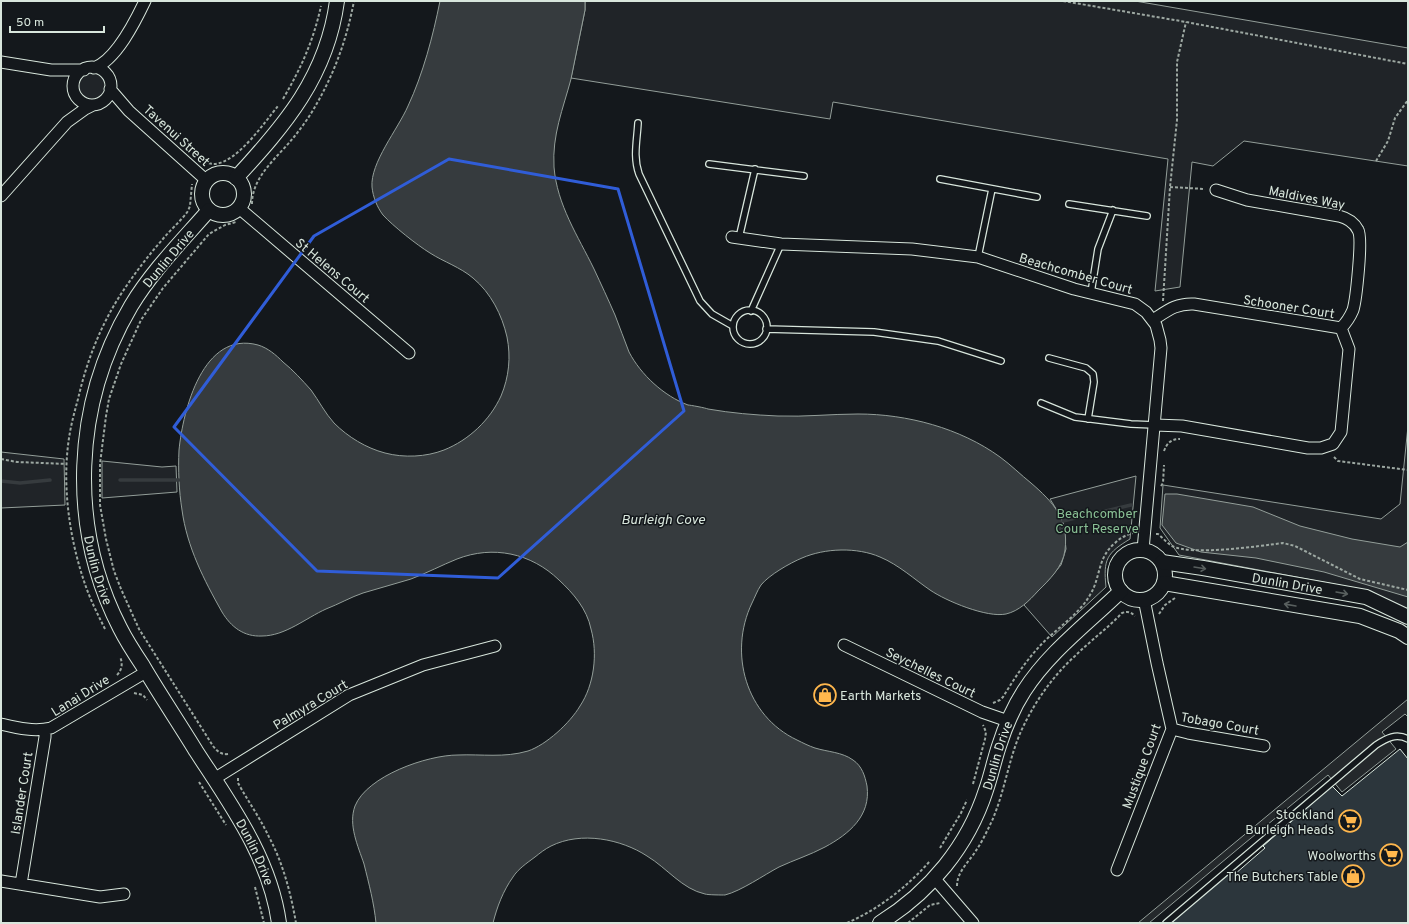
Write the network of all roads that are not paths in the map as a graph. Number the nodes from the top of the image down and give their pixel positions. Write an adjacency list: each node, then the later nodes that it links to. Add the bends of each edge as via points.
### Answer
1 (145, 1): 3 (street)
2 (337, 1): 16 (street, via 325,48 307,89 281,127)
3 (113, 55): 5 (street, via 102,64); 7 (street, via 109,70)
4 (1, 62): 6 (street)
5 (89, 69): 6 (street); 7 (street, via 103,72); 8 (street, via 76,77)
6 (51, 70): 8 (street, via 64,77)
7 (110, 84): 9 (street, via 108,96); 10 (street)
8 (74, 90): 9 (street, via 81,102); 11 (street, via 73,110)
9 (97, 104): 10 (street, via 110,104); 11 (street, via 85,108)
10 (129, 111): 18 (street, Tavenui Street)
11 (67, 122): 21 (street)
12 (638, 123): 34 (lane, via 635,164 639,174 700,301 712,314)
13 (709, 164): 14 (lane)
14 (755, 169): 15 (lane); 28 (lane)
15 (804, 176)
16 (236, 178): 18 (street, via 224,173); 26 (street, via 244,189)
17 (940, 179): 19 (lane)
18 (207, 180): 24 (street, via 203,199)
19 (992, 189): 22 (lane); 30 (lane)
20 (1216, 190): 35 (street, Maldives Way, via 1244,199 1339,216 1352,221 1360,235 1358,266 1353,310)
21 (1, 196)
22 (1037, 196)
23 (1069, 204): 25 (lane)
24 (209, 210): 26 (street, via 221,215 234,212); 52 (street, Dunlin Drive, via 144,286 121,324 96,386 86,434 84,500 96,567 120,629)
25 (1113, 210): 27 (lane); 31 (lane, via 1098,249)
26 (239, 215): 37 (street, St Helens Court)
27 (1147, 216)
28 (736, 238): 29 (street, Beachcomber Court)
29 (781, 244): 30 (street, Beachcomber Court, via 912,249); 32 (lane)
30 (978, 257): 31 (street, Beachcomber Court, via 1074,290)
31 (1091, 293): 33 (street, Beachcomber Court, via 1135,304)
32 (752, 311): 34 (lane, via 737,316); 36 (lane, via 764,319)
33 (1153, 320): 35 (street, Schooner Court, via 1182,304 1194,304); 42 (street, Beachcomber Court, via 1161,348)
34 (733, 326): 36 (lane, via 736,337 745,343 756,343)
35 (1341, 328): 42 (street, Schooner Court, via 1349,349 1342,427 1333,444 1321,448 1308,448 1182,426)
36 (766, 330): 39 (lane, via 874,332 938,341)
37 (409, 353)
38 (1049, 358): 41 (lane, via 1086,368 1093,374)
39 (1001, 361)
40 (1041, 403): 41 (lane, via 1075,417)
41 (1088, 419): 42 (lane)
42 (1155, 425): 43 (street, Beachcomber Court, via 1154,487)
43 (1143, 550): 44 (street, via 1151,552); 46 (street, via 1129,552 1118,563 1115,577)
44 (1162, 562): 45 (street); 48 (street, Dunlin Drive, one-way to 48, via 1366,597)
45 (1164, 583): 47 (street, via 1156,594); 49 (street, Dunlin Drive, one-way to 45, via 1360,616)
46 (1121, 590): 47 (street, via 1131,598); 53 (street, Dunlin Drive, via 1047,662 1024,692)
47 (1144, 599): 55 (street, Mustique Court)
48 (1408, 618)
49 (1408, 637)
50 (844, 645): 53 (street, Seychelles Court, via 982,712)
51 (495, 646): 59 (street, Palmyra Court, via 423,665 348,695)
52 (146, 672): 56 (street, Lanai Drive, via 58,725); 59 (street, Dunlin Drive)
53 (1008, 721): 61 (street, Dunlin Drive, via 979,811 958,850)
54 (1, 724): 56 (street, Lanai Drive, via 27,730)
55 (1172, 729): 58 (street, Tobago Court); 60 (street, Mustique Court)
56 (45, 730): 63 (street, Islander Court)
57 (1408, 739): 68 (lane, via 1398,736 1387,738 1376,745)
58 (1264, 746)
59 (214, 779): 65 (street, Dunlin Drive, via 258,852 267,873)
60 (1117, 870)
61 (935, 879): 66 (street, Dunlin Drive, via 909,904); 67 (street)
62 (1, 881): 63 (street)
63 (21, 884): 64 (street, via 100,897)
64 (124, 894)
65 (279, 923)
66 (880, 923)
67 (973, 923)
68 (1166, 923)

